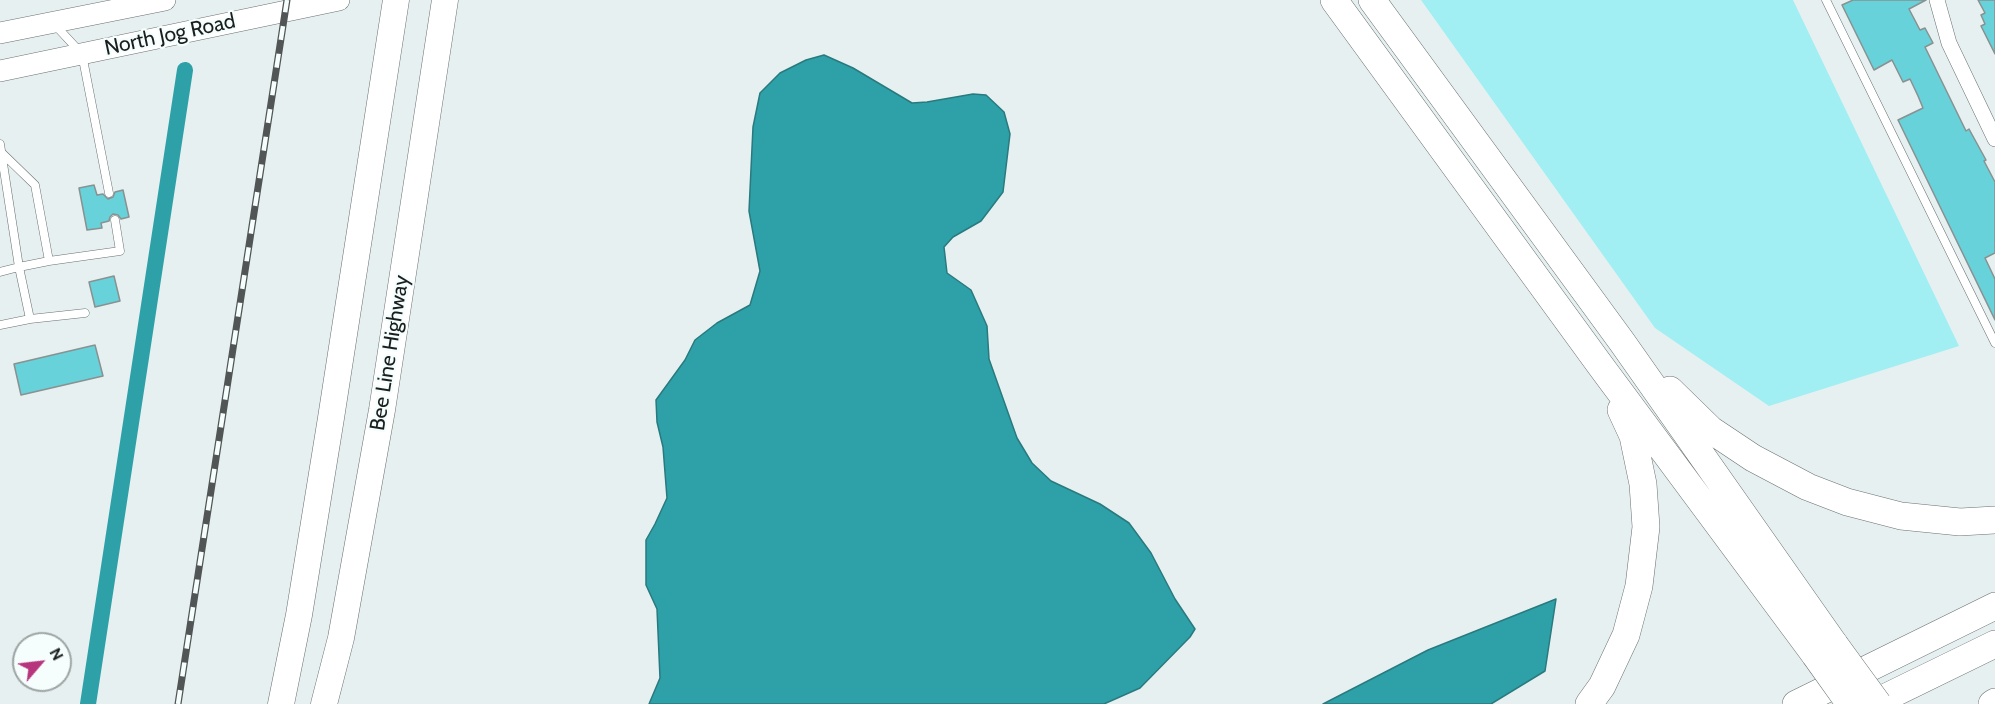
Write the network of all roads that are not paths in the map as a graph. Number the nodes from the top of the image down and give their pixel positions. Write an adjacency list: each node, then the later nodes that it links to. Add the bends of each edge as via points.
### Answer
1 (165, 0): 9 (main road, North Jog Road)
2 (339, 0): 11 (main road, North Jog Road)
3 (396, 0): 31 (highway, via 299,615)
4 (446, 0): 32 (highway, Bee Line Highway, via 380,421 341,638)
5 (1334, 0): 8 (highway)
6 (1826, 0): 25 (lane)
7 (1937, 0): 13 (street, via 1949,42)
8 (1371, 20): 24 (highway); 26 (highway)
9 (53, 22): 10 (main road, North Jog Road); 11 (lane)
10 (0, 33)
11 (82, 54): 12 (main road, North Jog Road); 16 (lane)
12 (0, 71)
13 (1995, 138)
14 (0, 144): 15 (lane)
15 (1, 154): 18 (lane, via 35,185); 19 (lane)
16 (109, 193)
17 (115, 220): 18 (lane, via 120,251)
18 (49, 261): 19 (lane)
19 (19, 267): 20 (lane); 22 (lane)
20 (0, 272)
21 (85, 313): 22 (lane)
22 (30, 319): 23 (lane)
23 (0, 325)
24 (1622, 342): 27 (highway, via 1711,430 1808,487 1901,516 1960,522); 30 (highway)
25 (1995, 343)
26 (1600, 365): 30 (highway); 33 (highway, via 1633,436 1643,484 1646,527 1639,586 1626,635)
27 (1995, 520)
28 (1995, 606): 34 (highway)
29 (1995, 644): 36 (highway)
30 (1825, 650): 35 (highway, bridge); 37 (highway, bridge)
31 (281, 704)
32 (324, 704)
33 (1589, 704)
34 (1796, 704)
35 (1850, 704)
36 (1872, 704)
37 (1878, 704)

